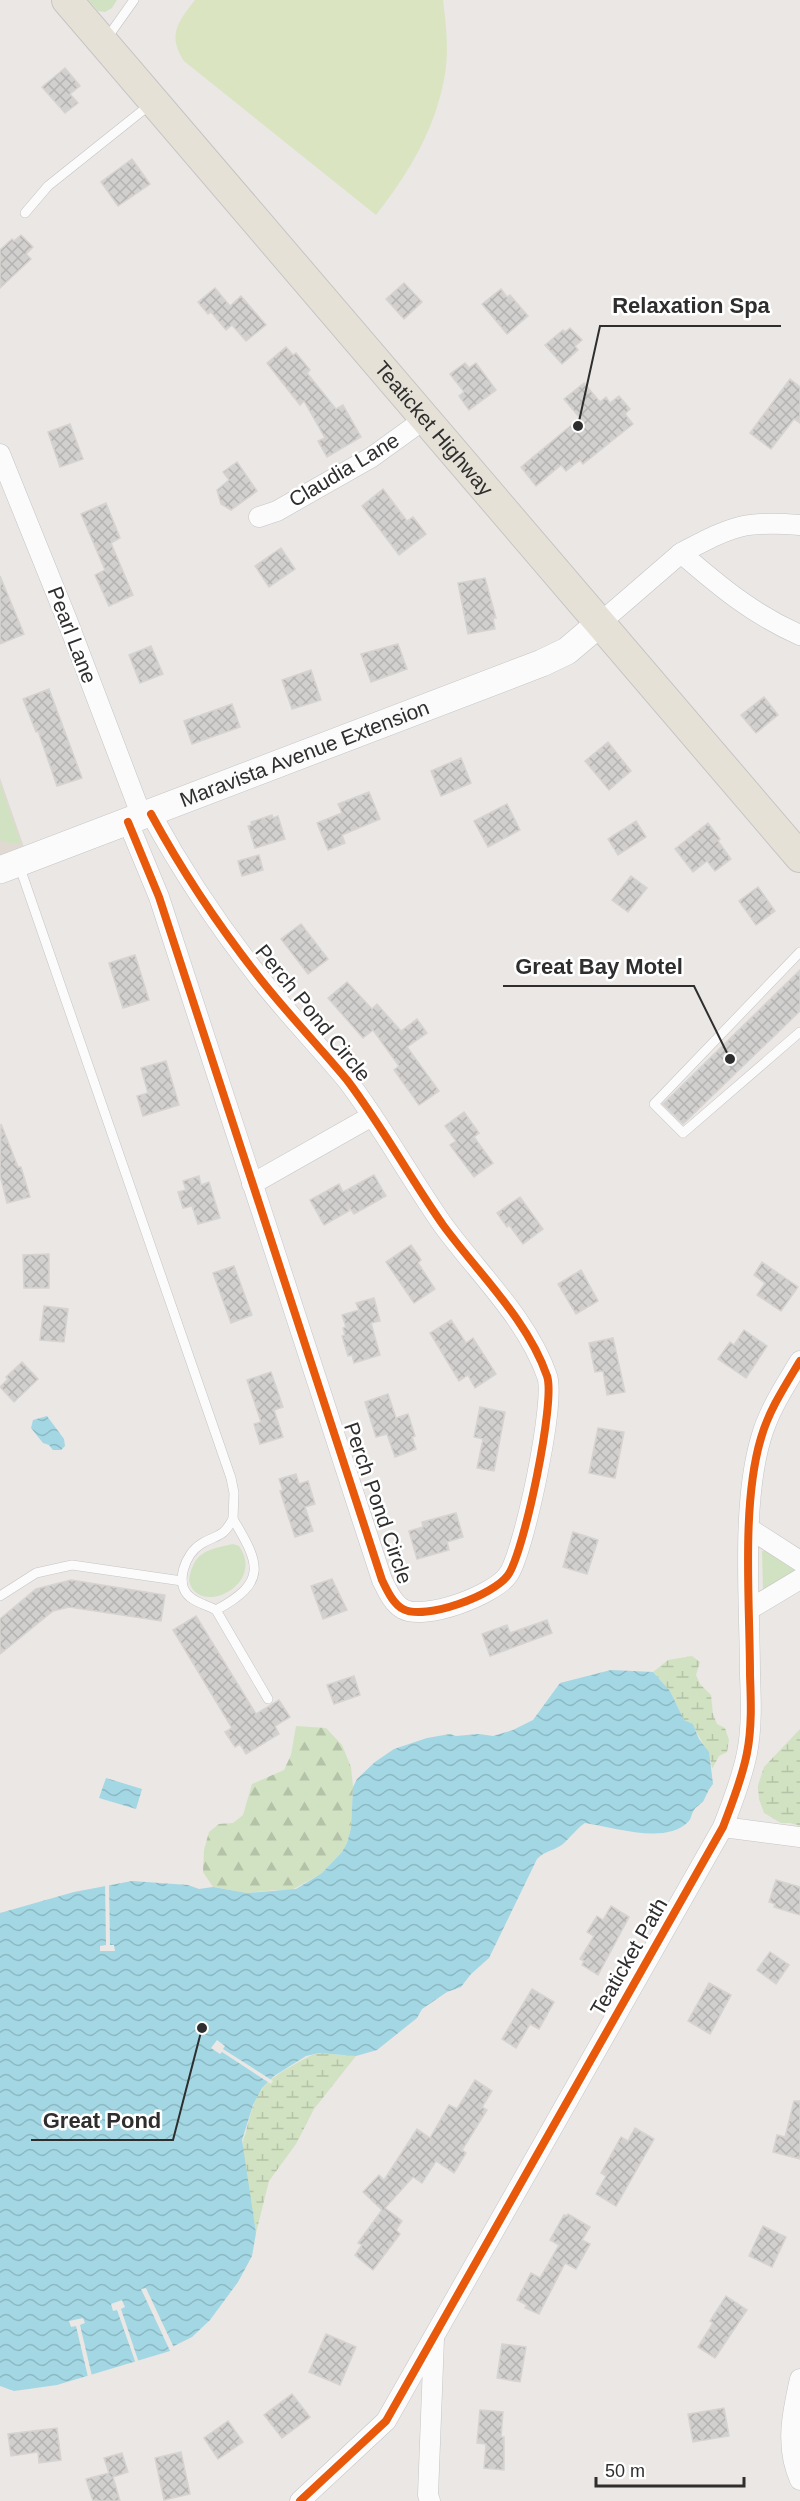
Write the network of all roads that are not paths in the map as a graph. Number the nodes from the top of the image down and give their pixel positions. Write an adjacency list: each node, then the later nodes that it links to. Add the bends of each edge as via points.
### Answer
1 (67, 0): 3 (main road, Teaticket Highway)
2 (134, 0): 3 (lane)
3 (104, 43): 4 (main road, Teaticket Highway)
4 (154, 102): 5 (lane, via 48,186); 6 (main road, Teaticket Highway)
5 (25, 213)
6 (426, 418): 8 (street, Claudia Lane, via 372,457 277,511); 11 (main road, Teaticket Highway)
7 (0, 454): 13 (street, Pearl Lane)
8 (259, 517)
9 (800, 525): 10 (street, via 755,522 736,526)
10 (681, 554): 11 (street); 12 (street, via 742,604)
11 (600, 623): 13 (main road, Maravista Avenue Extension, via 567,651 548,660); 14 (main road, Teaticket Highway)
12 (800, 635)
13 (140, 817): 15 (main road, Maravista Avenue Extension); 18 (street, Perch Pond Circle, via 251,967); 19 (street, Perch Pond Circle, via 159,897)
14 (800, 857)
15 (9, 866): 21 (lane, via 231,1478)
16 (800, 952): 17 (lane, via 654,1104 683,1133)
17 (800, 1032)
18 (372, 1116): 19 (street); 19 (street, Perch Pond Circle, via 443,1224 535,1345 549,1380 532,1503 519,1555 495,1589 436,1611 414,1614 392,1599 378,1569)
19 (252, 1184)
20 (800, 1361): 22 (street, Teaticket Path, via 772,1409 760,1440)
21 (233, 1519): 25 (lane, via 218,1537 196,1549 184,1568); 28 (lane, via 253,1553 254,1574 241,1595)
22 (750, 1528): 23 (street); 27 (street, Teaticket Path)
23 (800, 1561)
24 (800, 1579): 27 (street)
25 (182, 1581): 26 (lane, via 72,1565 36,1573); 28 (lane, via 191,1598)
26 (0, 1596)
27 (750, 1609): 30 (street, Teaticket Path, via 751,1720 740,1783)
28 (216, 1610): 29 (lane)
29 (268, 1699)
30 (723, 1827): 31 (street); 32 (street, Teaticket Path)
31 (800, 1837)
32 (434, 2335): 35 (street, Teaticket Path, via 386,2421); 36 (street, Teaticket Path)
33 (800, 2379): 34 (street, via 790,2444)
34 (800, 2480)
35 (300, 2501)
36 (430, 2501)

